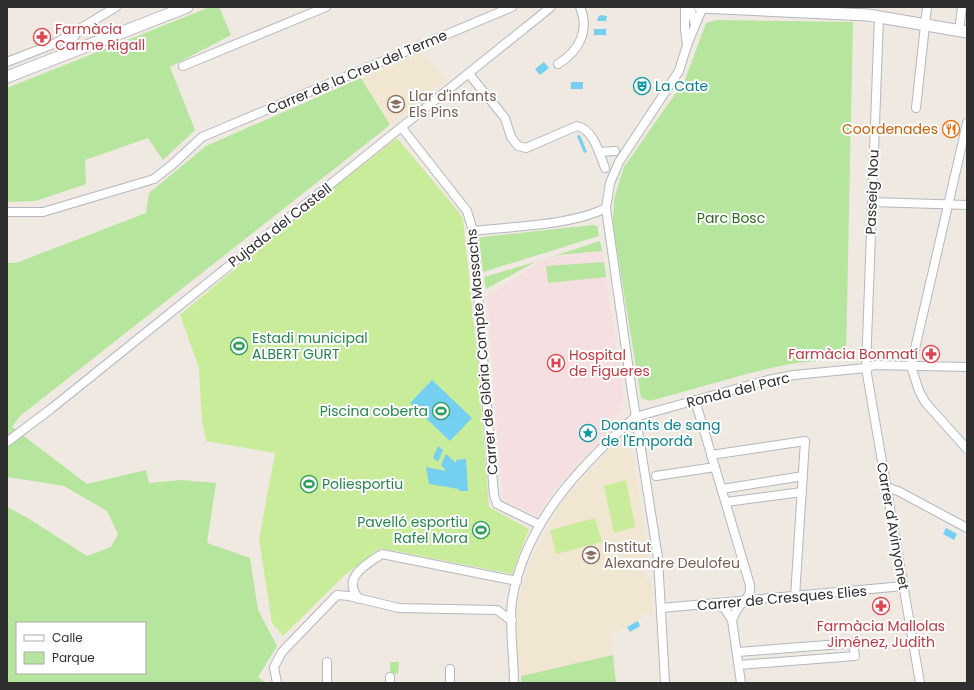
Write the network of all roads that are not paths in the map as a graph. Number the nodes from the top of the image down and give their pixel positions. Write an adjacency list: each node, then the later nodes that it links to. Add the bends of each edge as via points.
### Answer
1 (116, 7): 15 (street)
2 (187, 7): 18 (main road)
3 (326, 7): 21 (street)
4 (512, 7): 34 (street, Carrer de la Creu del Terme, via 202,137 154,179 43,212)
5 (551, 7): 23 (street, Pujada del Castell)
6 (580, 7): 20 (street, via 584,25 583,37 572,54)
7 (686, 7): 13 (street, via 691,11); 17 (street)
8 (700, 7): 9 (main road)
9 (703, 7): 12 (main road); 13 (street)
10 (927, 7): 14 (street)
11 (962, 7): 16 (street)
12 (879, 16): 14 (main road); 30 (street, Passeig Nou)
13 (696, 24): 17 (street)
14 (924, 25): 16 (main road); 24 (street)
15 (80, 29): 18 (street); 19 (street, via 56,43)
16 (963, 32)
17 (687, 45): 33 (street, via 679,71 619,162 610,183)
18 (61, 56): 22 (main road)
19 (7, 62)
20 (558, 64)
21 (184, 66)
22 (8, 73)
23 (469, 74): 26 (street, Pujada del Castell); 28 (street, via 505,118 511,137 518,146 526,148 577,126 590,133)
24 (916, 108)
25 (967, 123): 31 (street)
26 (402, 128): 35 (street, Carrer de Glòria Compte Massachs, via 467,211); 41 (street, Pujada del Castell)
27 (615, 151): 28 (street)
28 (599, 152): 29 (street)
29 (605, 168)
30 (872, 202): 31 (street); 38 (street, Passeig Nou)
31 (948, 204): 32 (street); 36 (street)
32 (967, 205)
33 (606, 208): 35 (street, via 591,215 564,220); 40 (street)
34 (7, 212)
35 (473, 230): 51 (street, Carrer de Glòria Compte Massachs, via 494,495 497,504)
36 (911, 366): 37 (street, Ronda del Parc); 38 (street, Ronda del Parc); 42 (street, via 925,402)
37 (967, 367)
38 (866, 368): 39 (street, Ronda del Parc, via 794,375); 47 (street, Carrer d'Avinyonet)
39 (695, 400): 40 (street, Ronda del Parc); 43 (street)
40 (635, 417): 51 (street, via 562,491); 60 (street, via 654,530)
41 (7, 442)
42 (967, 449)
43 (711, 455): 44 (street); 46 (street, via 805,441)
44 (715, 467): 45 (street); 48 (street)
45 (656, 476)
46 (803, 476): 48 (street); 49 (street)
47 (886, 487): 52 (street); 54 (street, Carrer d'Avinyonet)
48 (722, 489): 50 (street)
49 (802, 492): 50 (street); 55 (street)
50 (726, 502): 57 (street, via 750,585)
51 (540, 525): 53 (street)
52 (967, 528)
53 (517, 581): 56 (street, via 382,554 353,577 354,593); 58 (street)
54 (904, 586): 55 (street, Carrer de Cresques Elies); 74 (street, Carrer d'Avinyonet)
55 (795, 597): 57 (street, Carrer de Cresques Elies)
56 (360, 600): 61 (street, via 399,608); 68 (street, via 338,595 294,638 274,667)
57 (746, 600): 59 (street, Carrer de Cresques Elies); 63 (street)
58 (512, 601): 61 (street); 62 (street)
59 (716, 604): 60 (street, Carrer de Cresques Elies); 63 (street, via 725,609)
60 (661, 608): 72 (street)
61 (497, 610): 62 (street)
62 (512, 620): 71 (street)
63 (732, 620): 64 (street)
64 (738, 652): 66 (street); 66 (street, via 853,643 855,656)
65 (327, 662): 69 (street)
66 (739, 665): 73 (street)
67 (450, 669): 70 (street)
68 (277, 683)
69 (327, 683)
70 (450, 683)
71 (514, 683)
72 (665, 683)
73 (742, 683)
74 (920, 683)

